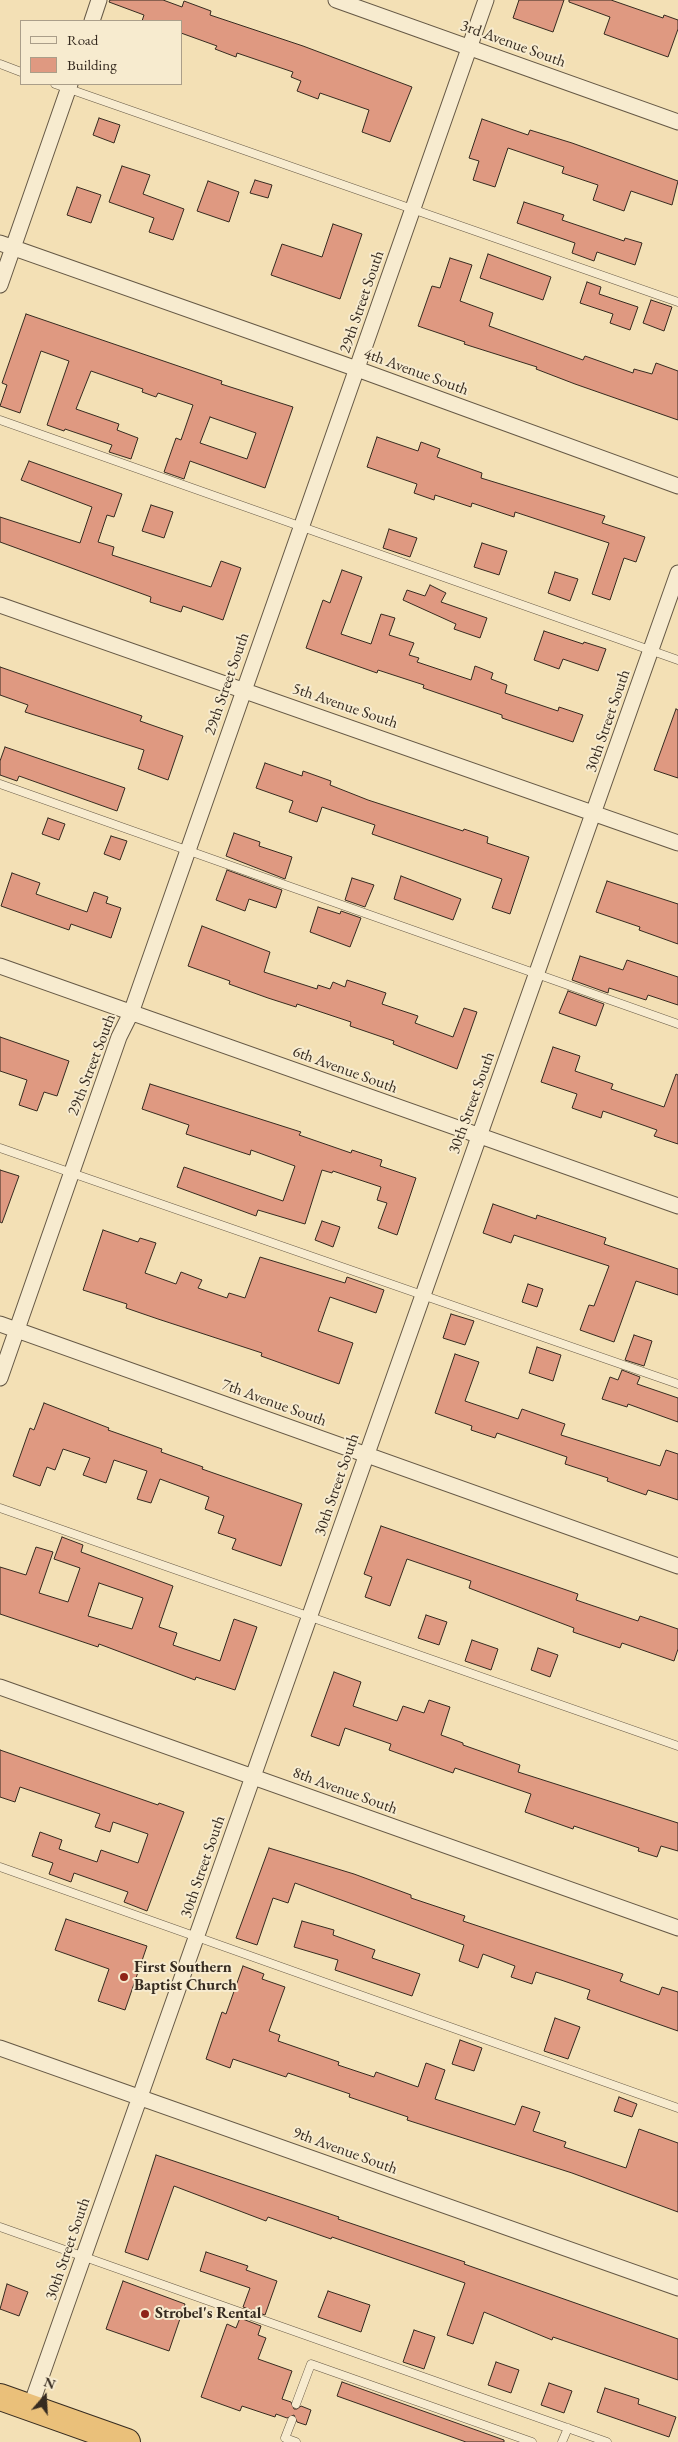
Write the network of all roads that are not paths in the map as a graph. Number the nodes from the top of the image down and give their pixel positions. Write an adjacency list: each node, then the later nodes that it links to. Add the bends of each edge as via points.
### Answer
1 (99, 0): 4 (street)
2 (336, 0): 5 (street, 3rd Avenue South)
3 (486, 0): 5 (street, 29th Street South)
4 (92, 20)
5 (469, 48): 9 (street, 3rd Avenue South); 10 (street, 29th Street South)
6 (0, 64): 7 (lane)
7 (20, 72)
8 (64, 85): 10 (lane); 11 (street)
9 (678, 122)
10 (413, 208): 13 (lane); 14 (street, 29th Street South)
11 (7, 246): 12 (street); 14 (street, 4th Avenue South)
12 (0, 285)
13 (678, 302)
14 (357, 369): 16 (street, 4th Avenue South); 17 (street, 29th Street South)
15 (0, 420): 17 (lane)
16 (678, 486)
17 (301, 526): 20 (lane); 22 (street, 29th Street South)
18 (678, 574): 20 (street, 30th Street South)
19 (0, 605): 22 (street, 5th Avenue South)
20 (651, 650): 21 (lane); 24 (street, 30th Street South)
21 (678, 660)
22 (243, 689): 24 (street, 5th Avenue South); 26 (street, 29th Street South)
23 (0, 784): 26 (lane)
24 (594, 812): 25 (street, 5th Avenue South); 28 (street, 30th Street South)
25 (678, 842)
26 (187, 851): 28 (lane); 29 (street, 29th Street South)
27 (0, 966): 29 (street, 6th Avenue South)
28 (536, 974): 30 (lane); 31 (street, 30th Street South)
29 (131, 1013): 31 (street, 6th Avenue South); 33 (street, 29th Street South, via 119,1037)
30 (678, 1024)
31 (479, 1136): 34 (street, 6th Avenue South); 35 (street, 30th Street South)
32 (0, 1148): 33 (lane)
33 (71, 1174): 35 (lane); 37 (street, 29th Street South)
34 (678, 1206)
35 (423, 1293): 39 (lane); 40 (street, 30th Street South)
36 (0, 1324): 37 (street, 7th Avenue South)
37 (17, 1330): 38 (street, 29th Street South); 40 (street, 7th Avenue South)
38 (0, 1378)
39 (678, 1384)
40 (366, 1455): 42 (street, 7th Avenue South); 43 (street, 30th Street South)
41 (0, 1508): 43 (lane)
42 (678, 1566)
43 (309, 1616): 45 (lane); 46 (street, 30th Street South)
44 (0, 1687): 46 (street, 8th Avenue South)
45 (678, 1746)
46 (253, 1777): 48 (street, 8th Avenue South); 49 (street, 30th Street South)
47 (0, 1867): 49 (lane)
48 (678, 1928)
49 (197, 1938): 51 (street, 30th Street South); 52 (lane)
50 (0, 2048): 51 (street, 9th Avenue South)
51 (140, 2096): 54 (street, 30th Street South); 55 (street, 9th Avenue South)
52 (678, 2108)
53 (0, 2227): 54 (lane)
54 (84, 2256): 58 (street, 30th Street South); 60 (lane)
55 (678, 2288)
56 (0, 2397): 58 (highway)
57 (296, 2404): 63 (lane, via 311,2364)
58 (30, 2408): 61 (highway)
59 (292, 2420): 62 (lane, via 285,2438)
60 (568, 2428): 64 (lane); 65 (lane)
61 (127, 2442)
62 (296, 2442)
63 (532, 2442)
64 (562, 2442)
65 (607, 2442)

